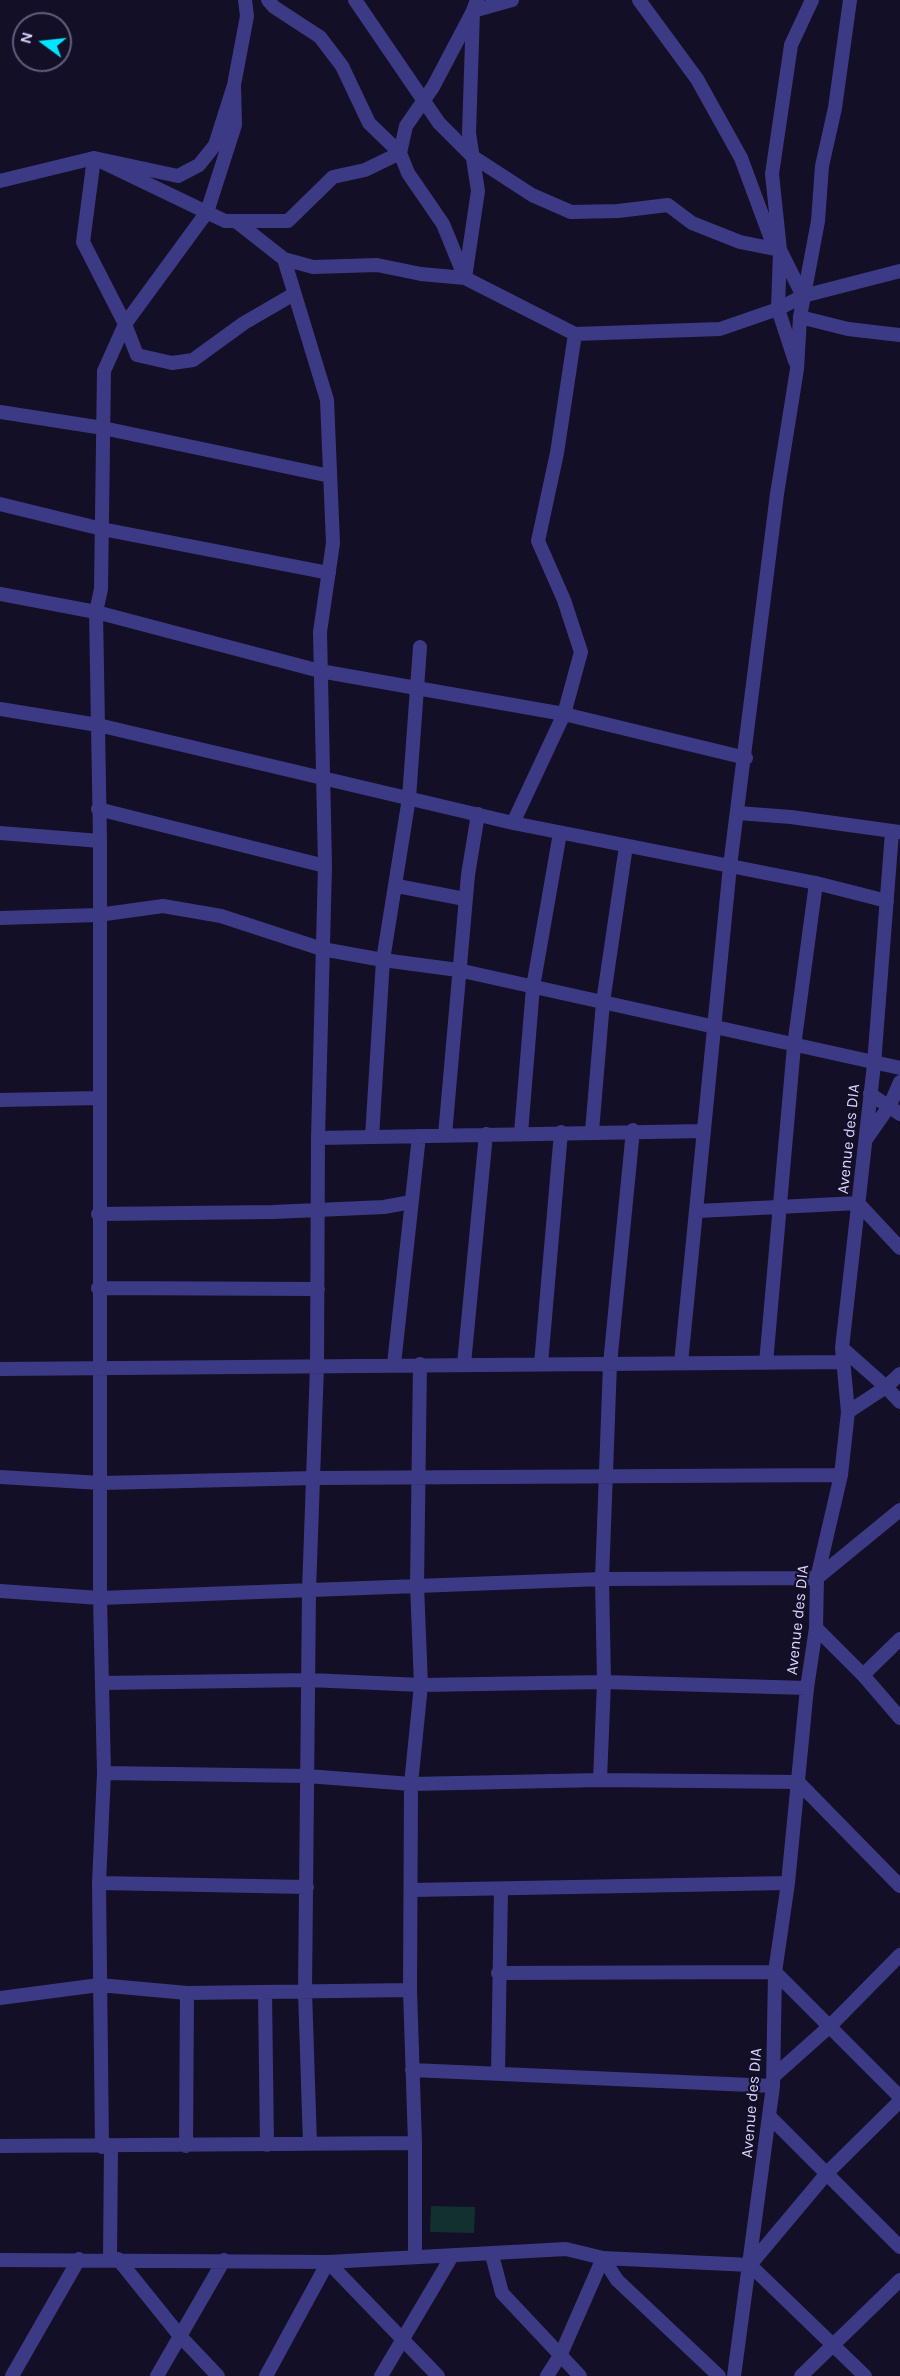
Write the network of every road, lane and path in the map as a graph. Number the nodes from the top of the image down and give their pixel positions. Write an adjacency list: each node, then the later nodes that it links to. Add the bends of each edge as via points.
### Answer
1 (245, 0): 9 (street, via 248,16)
2 (268, 0): 11 (street, via 320,37 342,66 369,123)
3 (354, 0): 10 (street)
4 (513, 0): 8 (street)
5 (639, 0): 17 (street, via 697,79 741,158 771,238)
6 (812, 0): 17 (street, via 791,45 772,174)
7 (850, 0): 22 (street, via 835,108 822,166 818,221)
8 (475, 6): 10 (street); 12 (street, via 469,133)
9 (234, 85): 13 (street, via 215,146 199,165 178,176); 15 (street, via 235,125)
10 (425, 99): 11 (street, via 406,126); 12 (street, via 440,123)
11 (400, 153): 16 (street, via 365,170 333,177 288,221); 20 (street, via 408,173 443,224)
12 (472, 156): 17 (street, via 532,195 571,212 668,205 692,223 740,242); 20 (street, via 477,191)
13 (94, 158): 14 (street); 15 (street); 25 (street, via 83,242)
14 (0, 181)
15 (207, 212): 16 (street); 25 (street)
16 (237, 222): 18 (street)
17 (780, 250): 22 (street); 23 (street)
18 (284, 259): 20 (street, via 313,267 377,265); 21 (street)
19 (900, 271): 22 (street)
20 (465, 278): 26 (street)
21 (294, 294): 25 (street, via 244,323 193,360 172,363 137,355); 31 (street, via 327,400)
22 (803, 296): 23 (street); 24 (street)
23 (778, 309): 26 (street, via 720,329); 28 (street)
24 (800, 317): 27 (street, via 848,329); 28 (street)
25 (124, 324): 30 (street, via 104,371)
26 (575, 334): 41 (street, via 557,453 538,541 581,652)
27 (900, 335)
28 (797, 369): 43 (street, via 777,494)
29 (0, 412): 30 (street)
30 (103, 428): 31 (street); 33 (street)
31 (330, 476): 34 (street, via 333,543)
32 (0, 504): 33 (street)
33 (102, 529): 34 (street); 36 (street, via 101,589)
34 (329, 573): 38 (street, via 321,622)
35 (0, 594): 36 (street)
36 (96, 612): 38 (street); 42 (street)
37 (420, 647): 39 (street)
38 (320, 671): 39 (street); 44 (street)
39 (417, 687): 41 (street); 45 (street)
40 (0, 709): 42 (street)
41 (564, 714): 43 (street); 49 (street)
42 (98, 725): 44 (street); 46 (street)
43 (746, 758): 47 (street)
44 (324, 777): 45 (street); 55 (street)
45 (409, 798): 48 (street); 58 (street)
46 (98, 809): 53 (street); 55 (street)
47 (738, 813): 52 (street); 56 (street)
48 (478, 814): 49 (street); 59 (street)
49 (513, 823): 51 (street)
50 (0, 832): 53 (street)
51 (560, 832): 54 (street); 66 (street)
52 (896, 832): 60 (street, Avenue des DIA)
53 (100, 841): 61 (street)
54 (626, 846): 56 (street); 67 (street)
55 (325, 866): 63 (street)
56 (730, 866): 57 (street); 68 (street)
57 (816, 883): 60 (street); 69 (street)
58 (397, 886): 59 (street); 64 (street)
59 (465, 900): 65 (street)
60 (887, 901): 70 (street, Avenue des DIA)
61 (98, 915): 62 (street); 63 (street, via 163,906 221,916); 74 (street)
62 (0, 918)
63 (322, 949): 64 (street); 86 (street)
64 (384, 960): 65 (street); 85 (street)
65 (458, 970): 66 (street); 83 (street)
66 (533, 987): 67 (street); 81 (street)
67 (603, 1002): 68 (street); 78 (street)
68 (716, 1029): 69 (street); 79 (street)
69 (794, 1046): 70 (street); 90 (street)
70 (874, 1064): 71 (street); 73 (street, Avenue des DIA)
71 (900, 1068)
72 (900, 1082): 76 (street)
73 (870, 1094): 76 (street); 87 (street, Avenue des DIA)
74 (99, 1098): 75 (street); 93 (street)
75 (0, 1100)
76 (895, 1110): 87 (street)
77 (633, 1130): 78 (street); 79 (street); 103 (street)
78 (592, 1131): 80 (street)
79 (704, 1131): 92 (street)
80 (561, 1132): 81 (street); 102 (street)
81 (521, 1133): 82 (street)
82 (486, 1134): 83 (street); 101 (street)
83 (445, 1135): 84 (street)
84 (419, 1136): 85 (street); 88 (street)
85 (372, 1137): 86 (street)
86 (318, 1138): 91 (street)
87 (865, 1139): 89 (street, Avenue des DIA)
88 (411, 1202): 91 (street); 104 (street)
89 (858, 1203): 90 (street); 94 (street); 97 (street, Avenue des DIA)
90 (779, 1206): 92 (street); 98 (street)
91 (319, 1210): 93 (street); 96 (street)
92 (698, 1211): 99 (street)
93 (98, 1214): 95 (street)
94 (900, 1248)
95 (98, 1288): 96 (street); 106 (street)
96 (318, 1289): 105 (street)
97 (843, 1355): 98 (street); 109 (street); 111 (street, Avenue des DIA)
98 (766, 1362): 99 (street)
99 (681, 1363): 103 (street)
100 (420, 1364): 101 (street); 104 (street); 115 (street)
101 (464, 1364): 102 (street)
102 (541, 1364): 103 (street)
103 (610, 1364): 113 (street)
104 (394, 1365): 105 (street)
105 (317, 1366): 106 (street); 116 (street)
106 (100, 1367): 107 (street); 117 (street)
107 (0, 1369)
108 (900, 1374): 109 (street)
109 (886, 1387): 110 (street); 111 (street)
110 (900, 1402)
111 (848, 1412): 112 (street, Avenue des DIA)
112 (841, 1475): 113 (street); 119 (street, Avenue des DIA)
113 (607, 1476): 115 (street); 120 (street)
114 (0, 1477): 117 (street)
115 (419, 1477): 116 (street); 121 (street)
116 (315, 1478): 117 (street); 123 (street)
117 (101, 1483): 124 (street)
118 (900, 1510): 119 (street)
119 (817, 1578): 120 (street); 125 (street, Avenue des DIA)
120 (602, 1579): 121 (street); 129 (street)
121 (417, 1585): 123 (street); 131 (street)
122 (0, 1591): 124 (street)
123 (309, 1591): 124 (street); 128 (street)
124 (100, 1598): 130 (street)
125 (816, 1628): 127 (street); 132 (street, Avenue des DIA)
126 (900, 1639): 127 (street)
127 (863, 1675): 133 (street)
128 (309, 1680): 130 (street); 131 (street); 135 (street)
129 (604, 1682): 131 (street); 132 (street); 136 (street)
130 (103, 1683): 134 (street)
131 (421, 1685): 138 (street)
132 (807, 1688): 137 (street, Avenue des DIA)
133 (900, 1718)
134 (104, 1773): 135 (street); 139 (street)
135 (307, 1776): 138 (street); 142 (street)
136 (600, 1780): 137 (street); 138 (street)
137 (798, 1782): 140 (street, Avenue des DIA); 141 (street)
138 (411, 1784): 144 (street)
139 (99, 1883): 142 (street); 148 (street)
140 (788, 1883): 143 (street); 146 (street, Avenue des DIA)
141 (900, 1886)
142 (307, 1887): 150 (street)
143 (501, 1889): 144 (street); 147 (street)
144 (412, 1890): 149 (street)
145 (900, 1955): 154 (street)
146 (775, 1972): 147 (street); 154 (street); 157 (street, Avenue des DIA)
147 (498, 1973): 156 (street)
148 (99, 1985): 152 (street); 153 (street); 165 (street)
149 (410, 1990): 150 (street); 155 (street)
150 (305, 1991): 151 (street); 162 (street)
151 (265, 1992): 152 (street); 163 (street)
152 (187, 1993): 166 (street)
153 (0, 1998)
154 (830, 2026): 157 (street); 158 (street)
155 (412, 2070): 156 (street); 161 (street)
156 (498, 2073): 157 (street)
157 (773, 2081): 160 (street, Avenue des DIA)
158 (900, 2097)
159 (900, 2102): 167 (street)
160 (769, 2116): 167 (street); 178 (street, Avenue des DIA)
161 (416, 2143): 162 (street); 171 (street)
162 (310, 2144): 163 (street)
163 (267, 2145): 166 (street)
164 (0, 2146): 165 (street)
165 (106, 2146): 166 (street); 174 (street)
166 (186, 2146)
167 (828, 2172): 168 (street); 178 (street)
168 (900, 2247)
169 (492, 2255): 170 (street); 172 (street, via 566,2249); 183 (street, via 502,2293)
170 (452, 2256): 171 (street); 181 (street)
171 (415, 2257): 177 (street)
172 (603, 2258): 178 (street); 183 (street); 192 (street, via 617,2280)
173 (79, 2259): 174 (street); 175 (street); 184 (street)
174 (114, 2259): 176 (street); 180 (street)
175 (0, 2260)
176 (224, 2260): 177 (street); 180 (street)
177 (328, 2262): 181 (street); 187 (street)
178 (750, 2265): 182 (street); 193 (street, Avenue des DIA)
179 (900, 2280): 182 (street)
180 (180, 2336): 185 (street); 186 (street)
181 (402, 2340): 188 (street); 189 (street)
182 (835, 2344): 194 (street); 195 (street)
183 (561, 2354): 190 (street); 191 (street)
184 (12, 2376)
185 (157, 2376)
186 (219, 2376)
187 (266, 2376)
188 (381, 2376)
189 (438, 2376)
190 (547, 2376)
191 (580, 2376)
192 (719, 2376)
193 (734, 2376)
194 (801, 2376)
195 (865, 2376)

